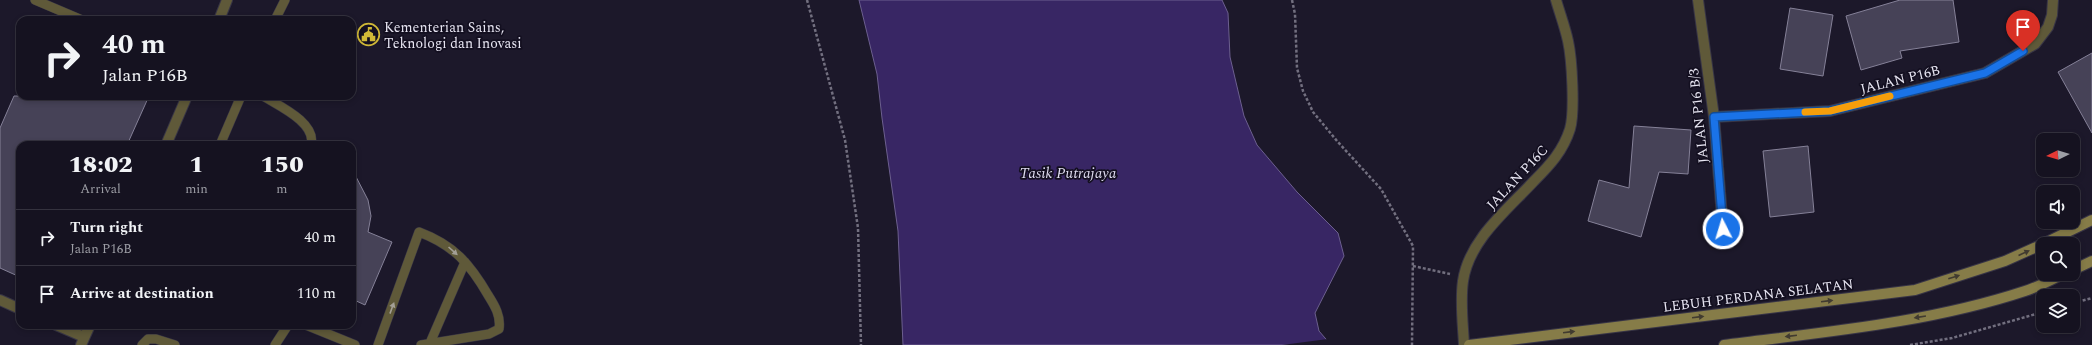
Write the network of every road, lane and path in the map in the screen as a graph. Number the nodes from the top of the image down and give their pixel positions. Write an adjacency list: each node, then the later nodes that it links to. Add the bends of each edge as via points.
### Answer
1 (35, 0): 9 (lane)
2 (227, 0): 10 (street)
3 (284, 0): 11 (lane)
4 (807, 0): 46 (path, via 845,140 858,228)
5 (1292, 0): 25 (path, via 1298,68 1303,91 1313,112 1381,189 1413,246)
6 (1556, 0): 27 (street, JALAN P16C, via 1568,42 1573,113 1570,128 1554,160 1488,229 1479,242)
7 (1698, 0): 15 (street, JALAN P16 B/3)
8 (2052, 0): 15 (street, JALAN P16B, via 2052,15 2048,27 2035,44 1985,73 1830,111)
9 (73, 16)
10 (221, 16)
11 (277, 16)
12 (185, 100): 16 (street)
13 (239, 100): 17 (lane)
14 (270, 100): 18 (lane, via 305,123)
15 (1714, 117): 20 (street, JALAN P16 B/3)
16 (168, 141)
17 (224, 141)
18 (312, 141)
19 (2092, 220): 21 (main road, LEBUH PERDANA SELATAN)
20 (1723, 229)
21 (2057, 237)
22 (2036, 247): 49 (main road, LEBUH PERDANA SELATAN, one-way to 22, via 1915,290 2005,261)
23 (2092, 261): 26 (main road)
24 (465, 262): 39 (lane); 39 (lane, via 474,270 496,310 500,320 499,329 489,334); 44 (lane, one-way to 24, via 419,232 448,246)
25 (1413, 266): 27 (path); 47 (path)
26 (2080, 267)
27 (1463, 280): 48 (street, JALAN P16C, via 1461,301)
28 (2048, 281): 50 (main road, one-way to 50, via 2026,291 1945,313 1836,331)
29 (2092, 298): 31 (path)
30 (0, 300): 32 (street)
31 (2080, 301)
32 (16, 307)
33 (2036, 314): 51 (path, via 1952,338)
34 (63, 329): 38 (street)
35 (88, 329): 38 (street)
36 (285, 329): 42 (lane)
37 (316, 329): 43 (lane)
38 (83, 341)
39 (430, 344): 45 (lane)
40 (142, 345): 41 (lane, via 148,339 156,339)
41 (175, 345)
42 (275, 345)
43 (355, 345)
44 (378, 345)
45 (421, 345)
46 (861, 345)
47 (1412, 345)
48 (1464, 345)
49 (1468, 345)
50 (1724, 345)
51 (1910, 345)

